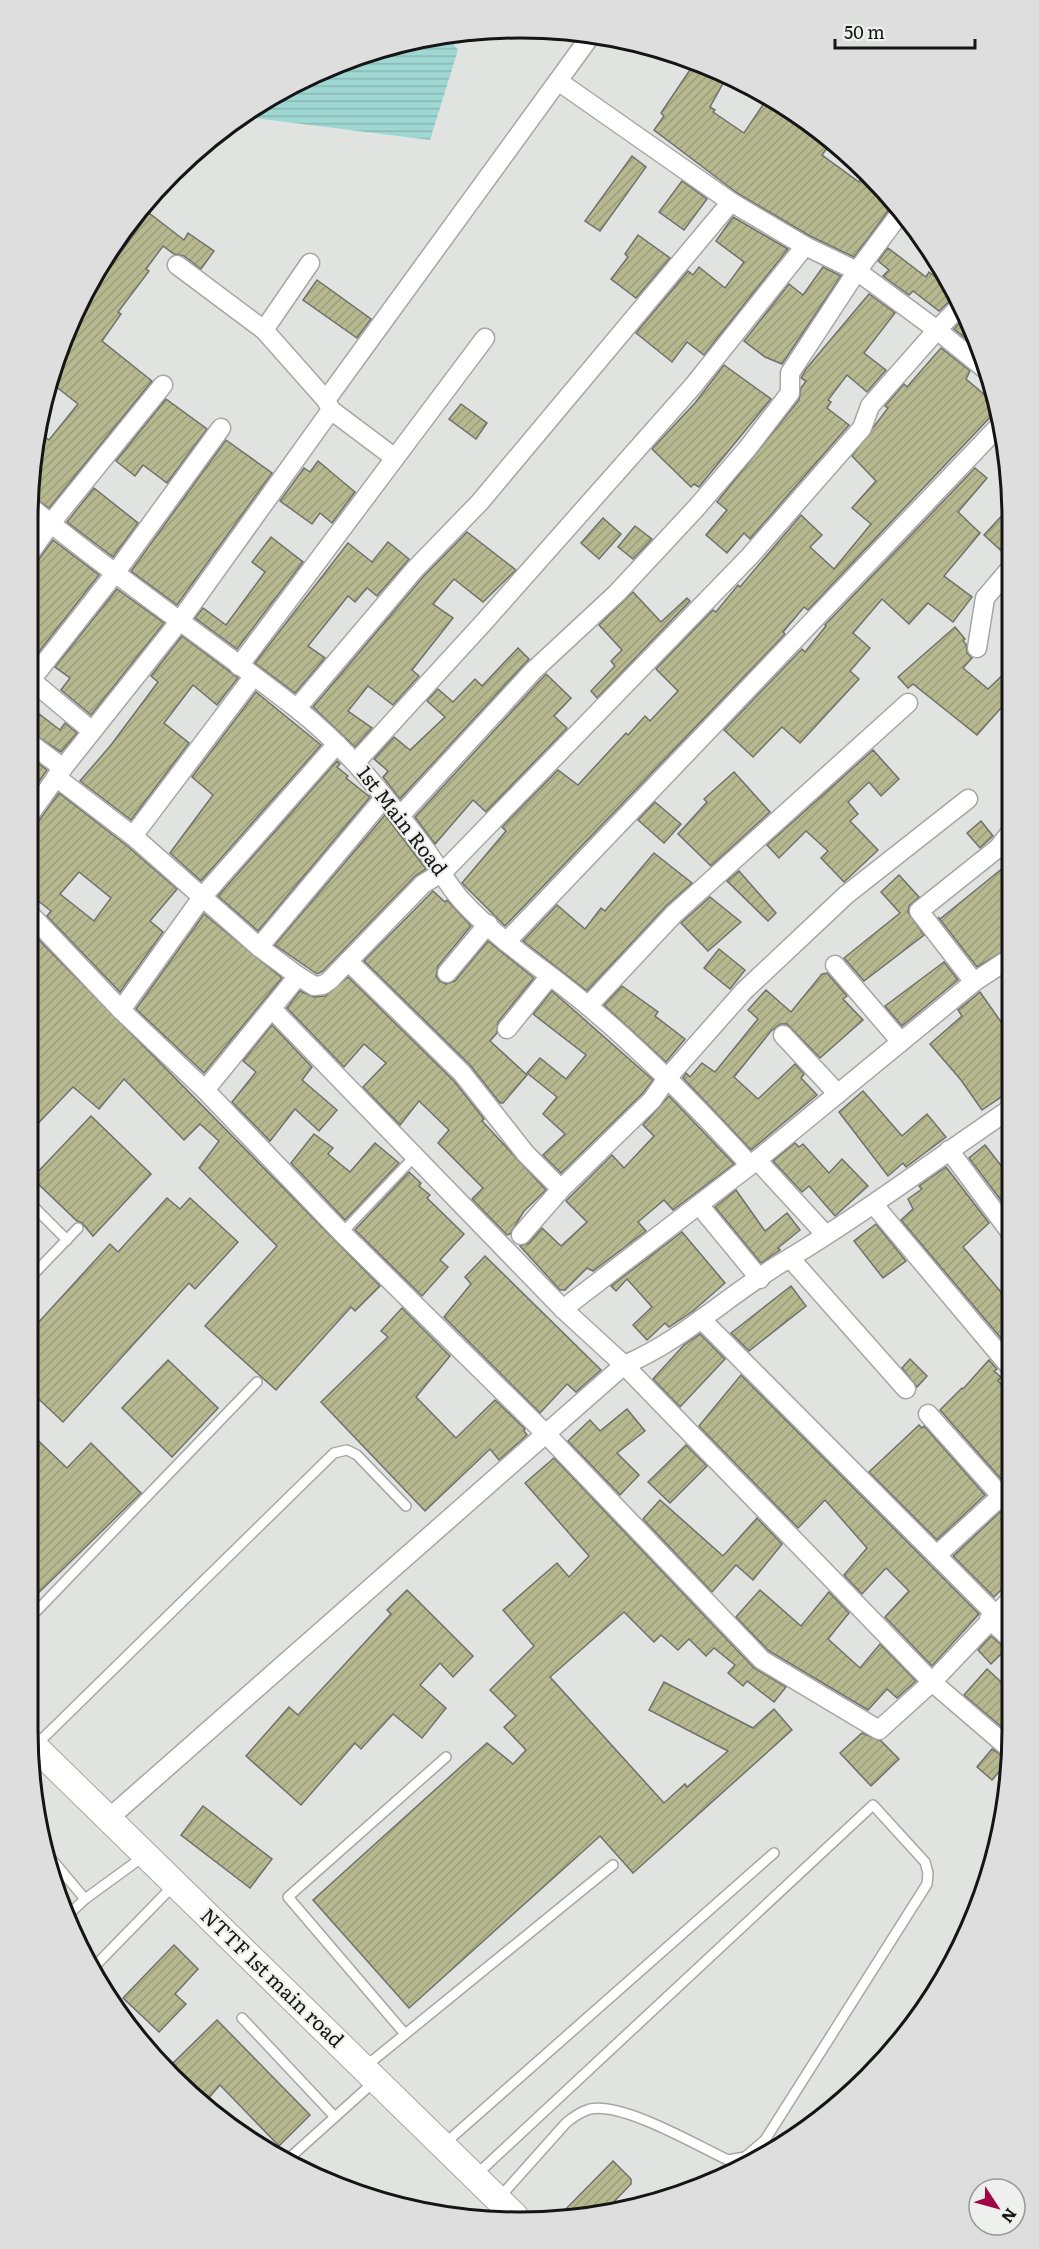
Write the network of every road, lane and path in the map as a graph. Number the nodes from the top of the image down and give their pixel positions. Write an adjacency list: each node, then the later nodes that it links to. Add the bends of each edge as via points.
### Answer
1 (586, 43): 2 (street)
2 (558, 81): 3 (street); 15 (street)
3 (731, 202): 5 (street); 30 (street, via 480,502 415,569)
4 (896, 219): 8 (street)
5 (805, 246): 8 (street); 34 (street, via 693,386)
6 (310, 263): 10 (street)
7 (177, 265): 10 (street)
8 (857, 271): 11 (street); 39 (street, via 790,373 790,393 747,448 617,593 533,671)
9 (955, 312): 11 (street)
10 (264, 330): 15 (street)
11 (937, 330): 13 (street); 42 (street, via 870,406 862,428 750,556)
12 (485, 338): 18 (street)
13 (974, 360)
14 (163, 385): 20 (street)
15 (329, 405): 18 (street); 24 (street)
16 (221, 428): 22 (street)
17 (993, 432): 46 (street)
18 (395, 458): 27 (street)
19 (38, 513): 20 (street, 1st Main Road)
20 (51, 524): 21 (street); 22 (street, 1st Main Road)
21 (38, 542)
22 (116, 572): 24 (street, 1st Main Road); 26 (street)
23 (1002, 579): 25 (street, via 985,598)
24 (180, 622): 27 (street, 1st Main Road); 31 (street)
25 (977, 648)
26 (38, 671)
27 (246, 671): 30 (street, 1st Main Road); 40 (street)
28 (38, 686): 31 (street)
29 (908, 703): 55 (street, via 674,914)
30 (297, 708): 32 (street, 1st Main Road)
31 (92, 731): 35 (street)
32 (337, 744): 34 (street, 1st Main Road); 43 (street)
33 (38, 752): 35 (street)
34 (356, 762): 36 (street, 1st Main Road)
35 (59, 772): 38 (street); 40 (street)
36 (384, 798): 39 (street, 1st Main Road); 47 (street)
37 (968, 799): 61 (street, via 846,895 744,991)
38 (38, 802)
39 (400, 816): 42 (street, 1st Main Road)
40 (133, 836): 43 (street)
41 (1002, 843): 54 (street, via 919,911)
42 (443, 872): 45 (street, 1st Main Road, via 462,901); 48 (street, via 423,884)
43 (203, 896): 47 (street); 57 (street)
44 (38, 923): 57 (street)
45 (488, 924): 46 (street, 1st Main Road); 51 (street)
46 (506, 942): 53 (street, 1st Main Road)
47 (260, 946): 52 (street)
48 (348, 961): 52 (street, via 323,985 314,986); 68 (street, via 462,1073 526,1154)
49 (1002, 964): 54 (street)
50 (835, 965): 60 (street)
51 (447, 973)
52 (298, 976): 56 (street)
53 (550, 976): 55 (street, 1st Main Road); 58 (street)
54 (974, 982): 60 (street)
55 (588, 1006): 61 (street, 1st Main Road)
56 (272, 1009): 62 (street); 66 (street)
57 (121, 1010): 62 (street)
58 (507, 1029)
59 (783, 1035): 63 (street)
60 (901, 1042): 63 (street)
61 (668, 1077): 67 (street, 1st Main Road); 68 (street, via 652,1100)
62 (206, 1090): 74 (street)
63 (838, 1094): 67 (street)
64 (1002, 1114): 65 (street)
65 (949, 1150): 70 (street); 72 (street)
66 (415, 1156): 74 (lane); 81 (street)
67 (754, 1162): 69 (street); 76 (street, 1st Main Road)
68 (561, 1189): 75 (street)
69 (699, 1205): 80 (street); 81 (street)
70 (874, 1205): 76 (street); 83 (street)
71 (38, 1211): 77 (lane)
72 (1002, 1213)
73 (78, 1228): 77 (lane)
74 (342, 1233): 88 (street)
75 (521, 1235)
76 (826, 1235): 78 (street)
77 (67, 1240): 79 (lane)
78 (790, 1258): 80 (street); 86 (street)
79 (38, 1270)
80 (760, 1278): 82 (street)
81 (564, 1309): 84 (street)
82 (701, 1319): 84 (street, via 652,1353); 92 (street)
83 (1002, 1357)
84 (624, 1365): 88 (street); 97 (street)
85 (257, 1382): 94 (lane)
86 (906, 1389)
87 (928, 1414): 89 (street)
88 (547, 1435): 97 (street, via 762,1660 879,1730); 102 (street)
89 (1002, 1491)
90 (1002, 1502): 92 (street)
91 (406, 1506): 98 (lane, via 357,1455 347,1450 334,1453)
92 (937, 1555): 95 (street)
93 (1002, 1608): 95 (street)
94 (38, 1610)
95 (992, 1617): 96 (street); 97 (street)
96 (1002, 1628)
97 (932, 1682): 99 (street)
98 (38, 1738)
99 (1001, 1741)
100 (39, 1750): 102 (street, NTTF 1st main road)
101 (446, 1757): 112 (lane, via 288,1897)
102 (108, 1818): 104 (street, NTTF 1st main road)
103 (774, 1853): 115 (lane)
104 (146, 1855): 107 (street, NTTF 1st main road); 108 (lane)
105 (613, 1865): 112 (lane)
106 (58, 1867): 108 (lane)
107 (175, 1884): 110 (lane); 113 (street, NTTF 1st main road)
108 (85, 1899): 109 (lane)
109 (73, 1911)
110 (98, 1962)
111 (242, 2018): 114 (lane)
112 (405, 2034): 113 (lane)
113 (371, 2074): 114 (lane); 115 (street, NTTF 1st main road)
114 (335, 2117): 117 (lane)
115 (443, 2145): 119 (street, NTTF 1st main road)
116 (751, 2152): 119 (lane, via 765,2140 927,1884 925,1862 873,1805)
117 (293, 2155)
118 (741, 2158): 120 (lane, via 728,2160 623,2111 592,2109 566,2123)
119 (475, 2176): 120 (street, NTTF 1st main road)
120 (507, 2207)

